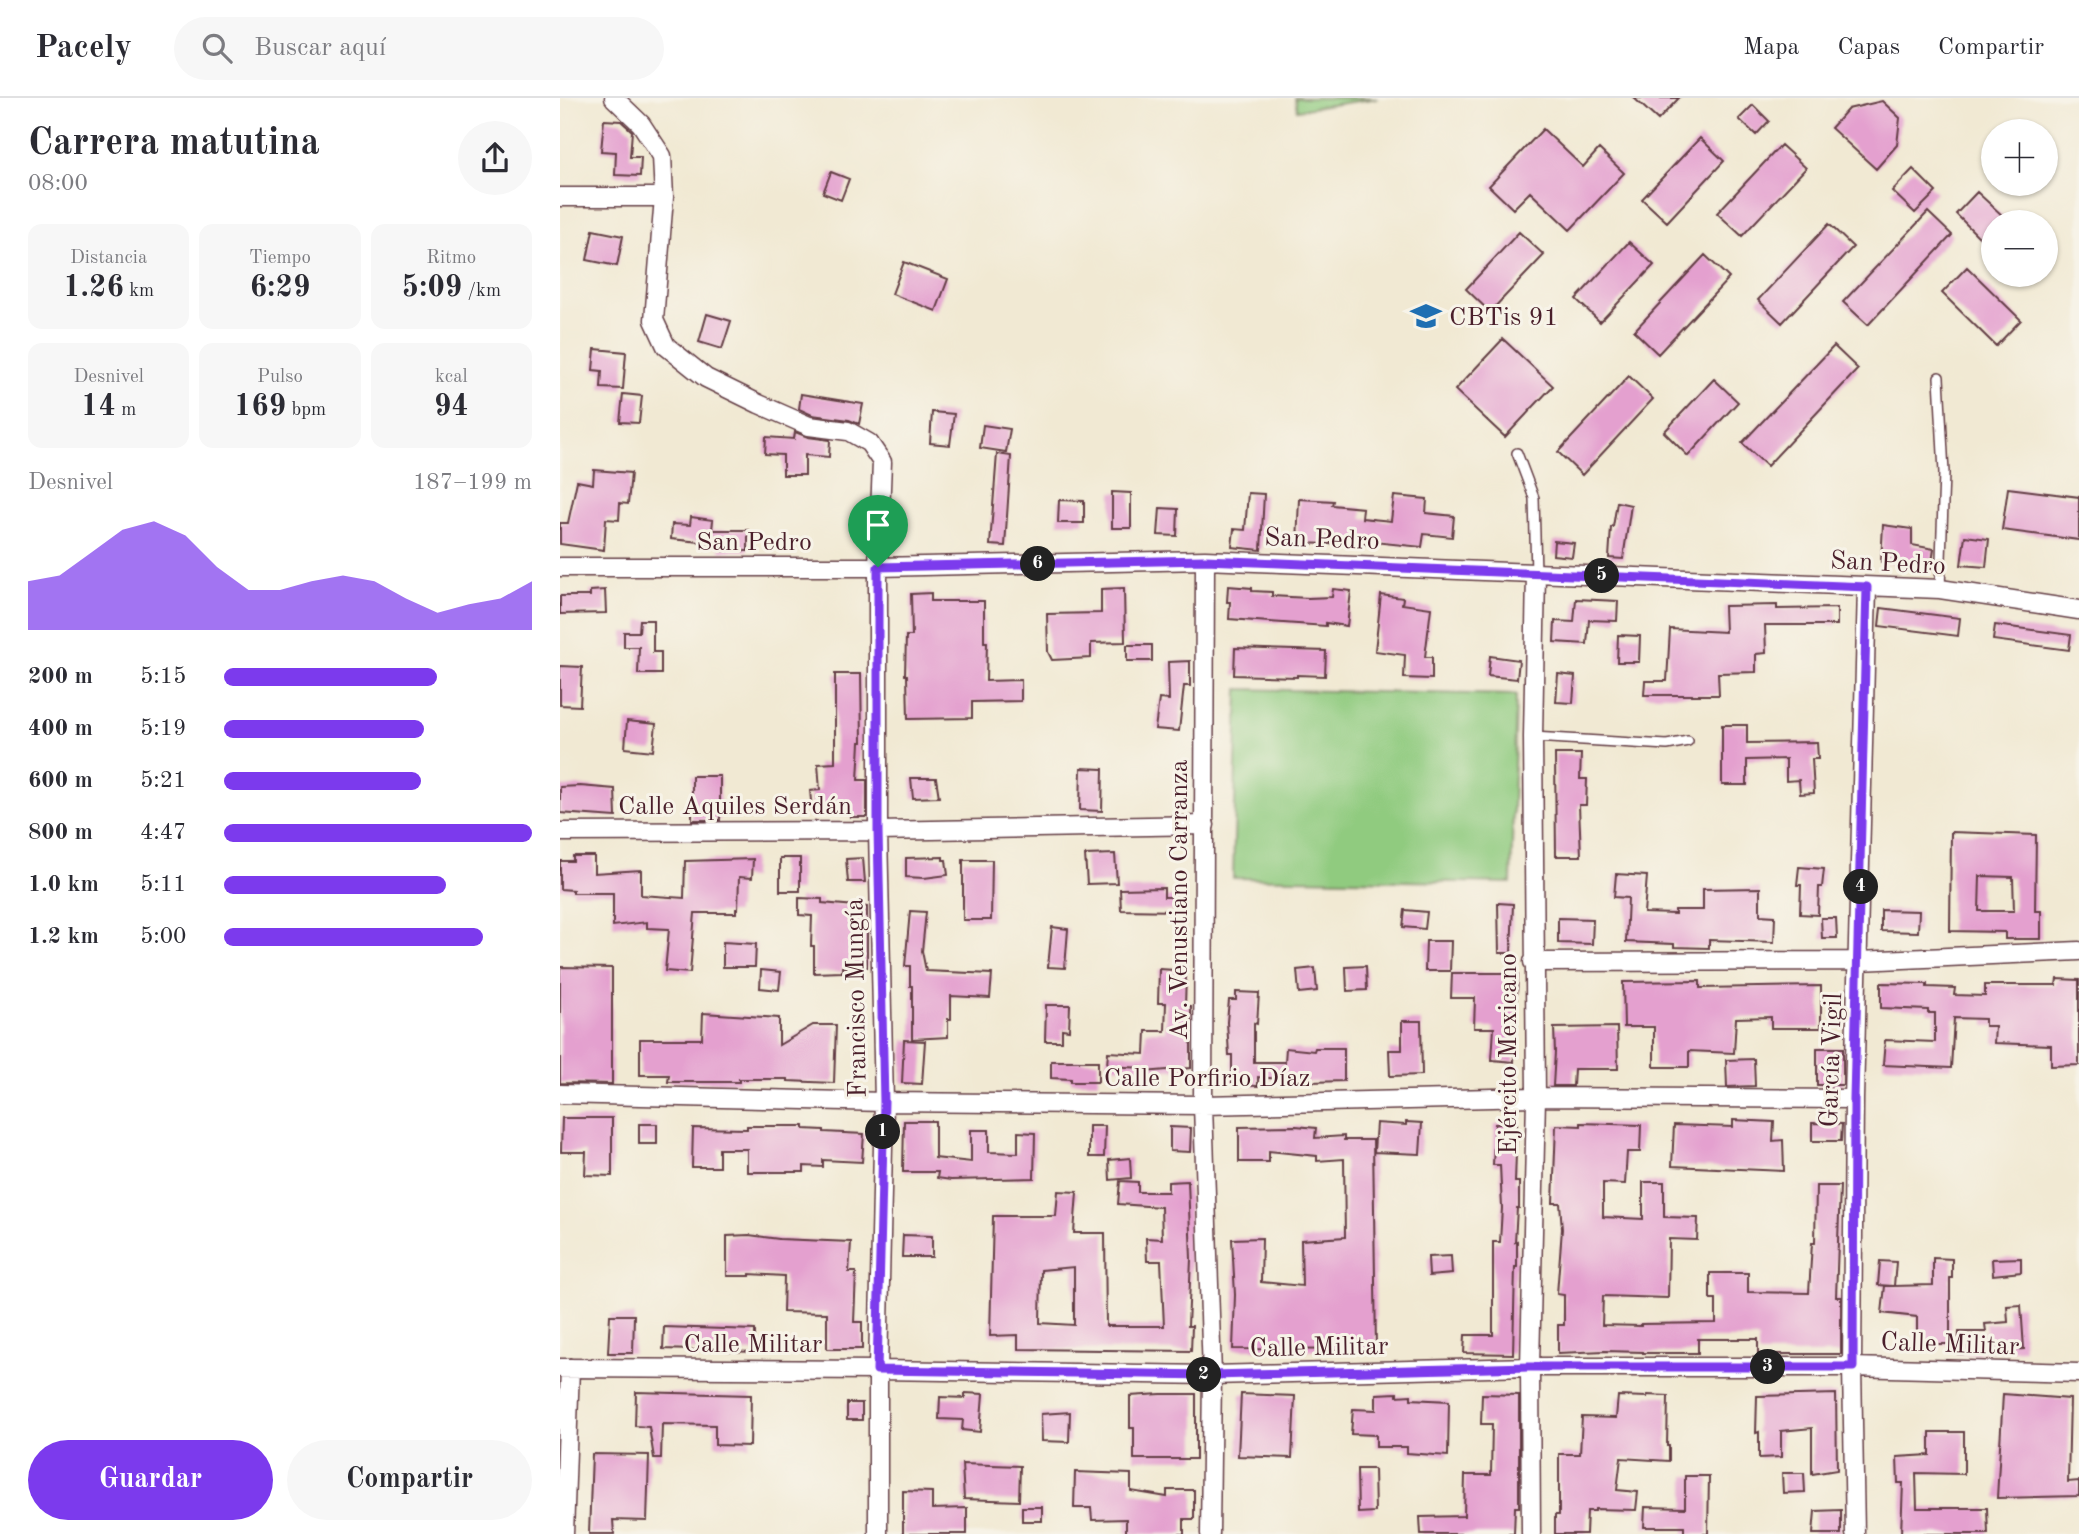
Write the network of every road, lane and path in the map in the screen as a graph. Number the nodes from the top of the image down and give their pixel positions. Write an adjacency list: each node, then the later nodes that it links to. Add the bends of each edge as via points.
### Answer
1 (614, 98): 3 (street, via 662,156)
2 (560, 197): 3 (street)
3 (664, 197): 8 (street, Francisco Mungía, via 654,320 666,346 706,378 759,404 809,426 848,431 869,443 882,462)
4 (1939, 377): 11 (lane, via 1944,473)
5 (1517, 453): 9 (lane, via 1534,498)
6 (1205, 560): 8 (street, San Pedro); 9 (street, San Pedro); 15 (street, Av. Venustiano Carranza)
7 (560, 567): 8 (street, San Pedro)
8 (878, 567): 16 (street, Francisco Mungía)
9 (1536, 573): 10 (street, San Pedro); 13 (street, Ejército Mexicano)
10 (1867, 587): 11 (street, San Pedro); 19 (street, García Vigil)
11 (1940, 589): 12 (street, San Pedro)
12 (2079, 610)
13 (1533, 737): 14 (lane, via 1667,745); 20 (street, Ejército Mexicano)
14 (1688, 741)
15 (1205, 825): 16 (street, Calle Aquiles Serdán); 25 (street, Av. Venustiano Carranza)
16 (878, 831): 17 (street, Calle Aquiles Serdán); 24 (street, Francisco Mungía)
17 (560, 832)
18 (2079, 951): 19 (street)
19 (1859, 961): 20 (street); 23 (street, García Vigil)
20 (1533, 962): 22 (street, Ejército Mexicano)
21 (560, 1094): 24 (street, Calle Porfirio Díaz)
22 (1535, 1097): 23 (street, Calle Porfirio Díaz); 25 (street, Calle Porfirio Díaz); 26 (street, Ejército Mexicano)
23 (1854, 1099): 27 (street, García Vigil)
24 (884, 1102): 25 (street, Calle Porfirio Díaz); 29 (street, Francisco Mungía)
25 (1203, 1105): 31 (street, Av. Venustiano Carranza)
26 (1530, 1367): 27 (street, Calle Militar); 31 (street, Calle Militar); 35 (street, Ejército Mexicano)
27 (1853, 1367): 30 (street, Calle Militar); 36 (street, García Vigil)
28 (565, 1368): 29 (street, Calle Militar); 32 (street)
29 (877, 1370): 31 (street, Calle Militar); 33 (street, Francisco Mungía)
30 (2079, 1373)
31 (1212, 1375): 34 (street, Av. Venustiano Carranza)
32 (564, 1534)
33 (878, 1534)
34 (1210, 1534)
35 (1531, 1534)
36 (1855, 1534)

